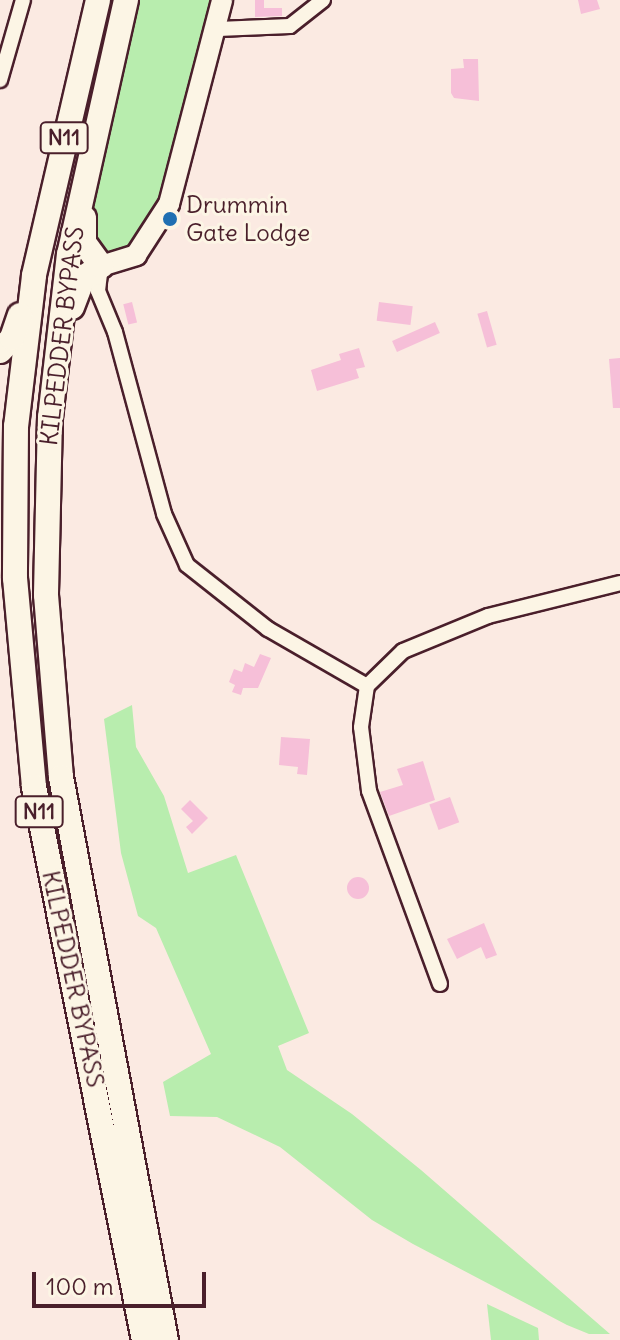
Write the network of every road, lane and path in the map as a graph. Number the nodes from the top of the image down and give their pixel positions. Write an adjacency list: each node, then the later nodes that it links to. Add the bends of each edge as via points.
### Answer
1 (23, 0): 7 (street)
2 (98, 0): 10 (highway, KILPEDDER BYPASS / N11)
3 (126, 0): 8 (highway, KILPEDDER BYPASS / N11)
4 (222, 0): 6 (main road)
5 (323, 0): 6 (street, via 290,26)
6 (218, 29): 9 (main road, via 169,204 136,255)
7 (0, 80)
8 (84, 175): 9 (highway, N11, via 82,229 89,252); 12 (highway, KILPEDDER BYPASS / N11)
9 (101, 266): 12 (highway, N11, via 83,278); 14 (street, via 98,291 115,332 164,514 187,565 268,629)
10 (34, 276): 11 (highway, N11, via 12,338); 16 (highway, KILPEDDER BYPASS / N11, via 14,480 23,709)
11 (0, 351)
12 (55, 362): 17 (highway, KILPEDDER BYPASS / N11, via 45,540 53,716)
13 (620, 583): 14 (street, via 488,616 403,651)
14 (367, 686): 15 (street, via 361,727 369,791)
15 (440, 984)
16 (84, 1032): 18 (highway, N11); 19 (highway, KILPEDDER BYPASS / N11)
17 (136, 1159): 20 (highway, KILPEDDER BYPASS / N11); 21 (highway, N11, via 164,1253)
18 (129, 1340)
19 (144, 1340)
20 (166, 1340)
21 (178, 1340)

